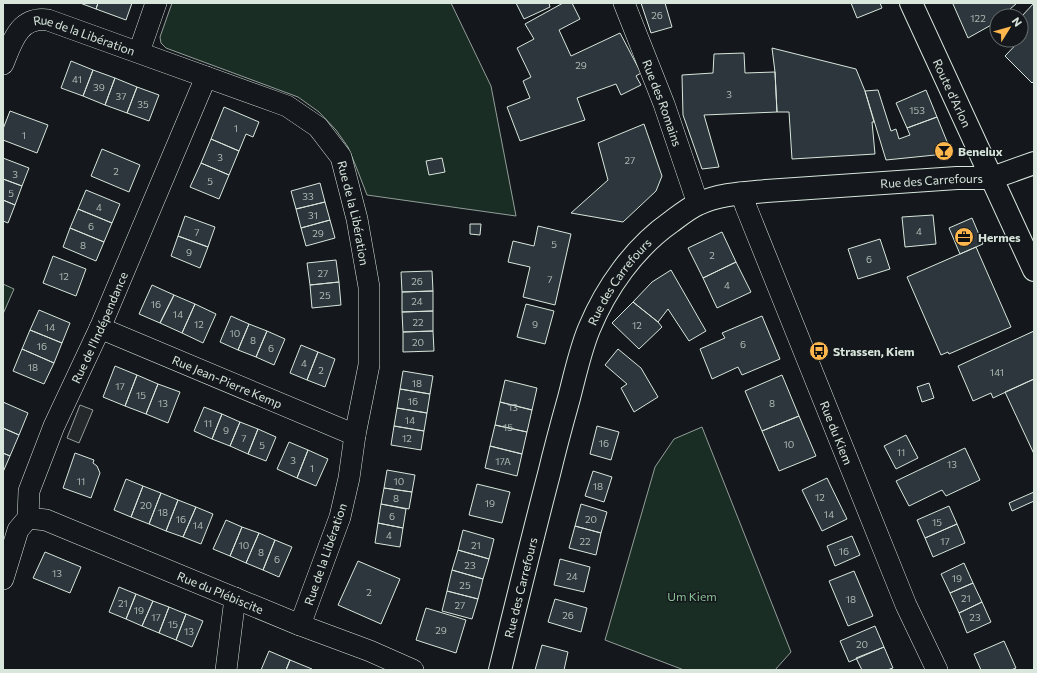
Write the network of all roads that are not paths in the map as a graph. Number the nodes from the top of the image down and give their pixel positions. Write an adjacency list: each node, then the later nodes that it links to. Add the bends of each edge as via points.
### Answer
1 (156, 3): 4 (street)
2 (624, 3): 10 (street, Rue des Romains, via 664,104)
3 (911, 3): 8 (main road, Route d'Arlon)
4 (139, 52): 5 (street, Rue de la Libération, via 40,19 23,26); 6 (street, Rue de la Libération)
5 (4, 61)
6 (206, 77): 12 (street, Rue de l'Indépendance); 13 (street, Rue de la Libération, via 287,106 318,127 341,157 357,219 369,286 368,365)
7 (1034, 163): 8 (main road, Rue des Carrefours)
8 (992, 178): 9 (main road, Rue des Carrefours, via 957,178); 11 (main road, Route d'Arlon)
9 (741, 193): 10 (main road, Rue des Carrefours); 21 (street, Rue du Kiem, via 906,605)
10 (698, 204): 20 (main road, Rue des Carrefours, via 662,228 641,248 603,300 589,329 555,449)
11 (1034, 270)
12 (100, 328): 13 (street, Rue Jean-Pierre Kemp); 14 (street, Rue de l'Indépendance, via 54,426 29,490)
13 (355, 435): 17 (street, Rue de la Libération, via 340,517)
14 (28, 518): 15 (street, via 18,530); 16 (street, Rue du Plébiscite, via 46,520)
15 (3, 579)
16 (235, 598): 17 (street, Rue du Plébiscite); 18 (street)
17 (300, 625): 19 (street, Rue du Plébiscite)
18 (226, 670)
19 (413, 670)
20 (500, 670)
21 (937, 670)

